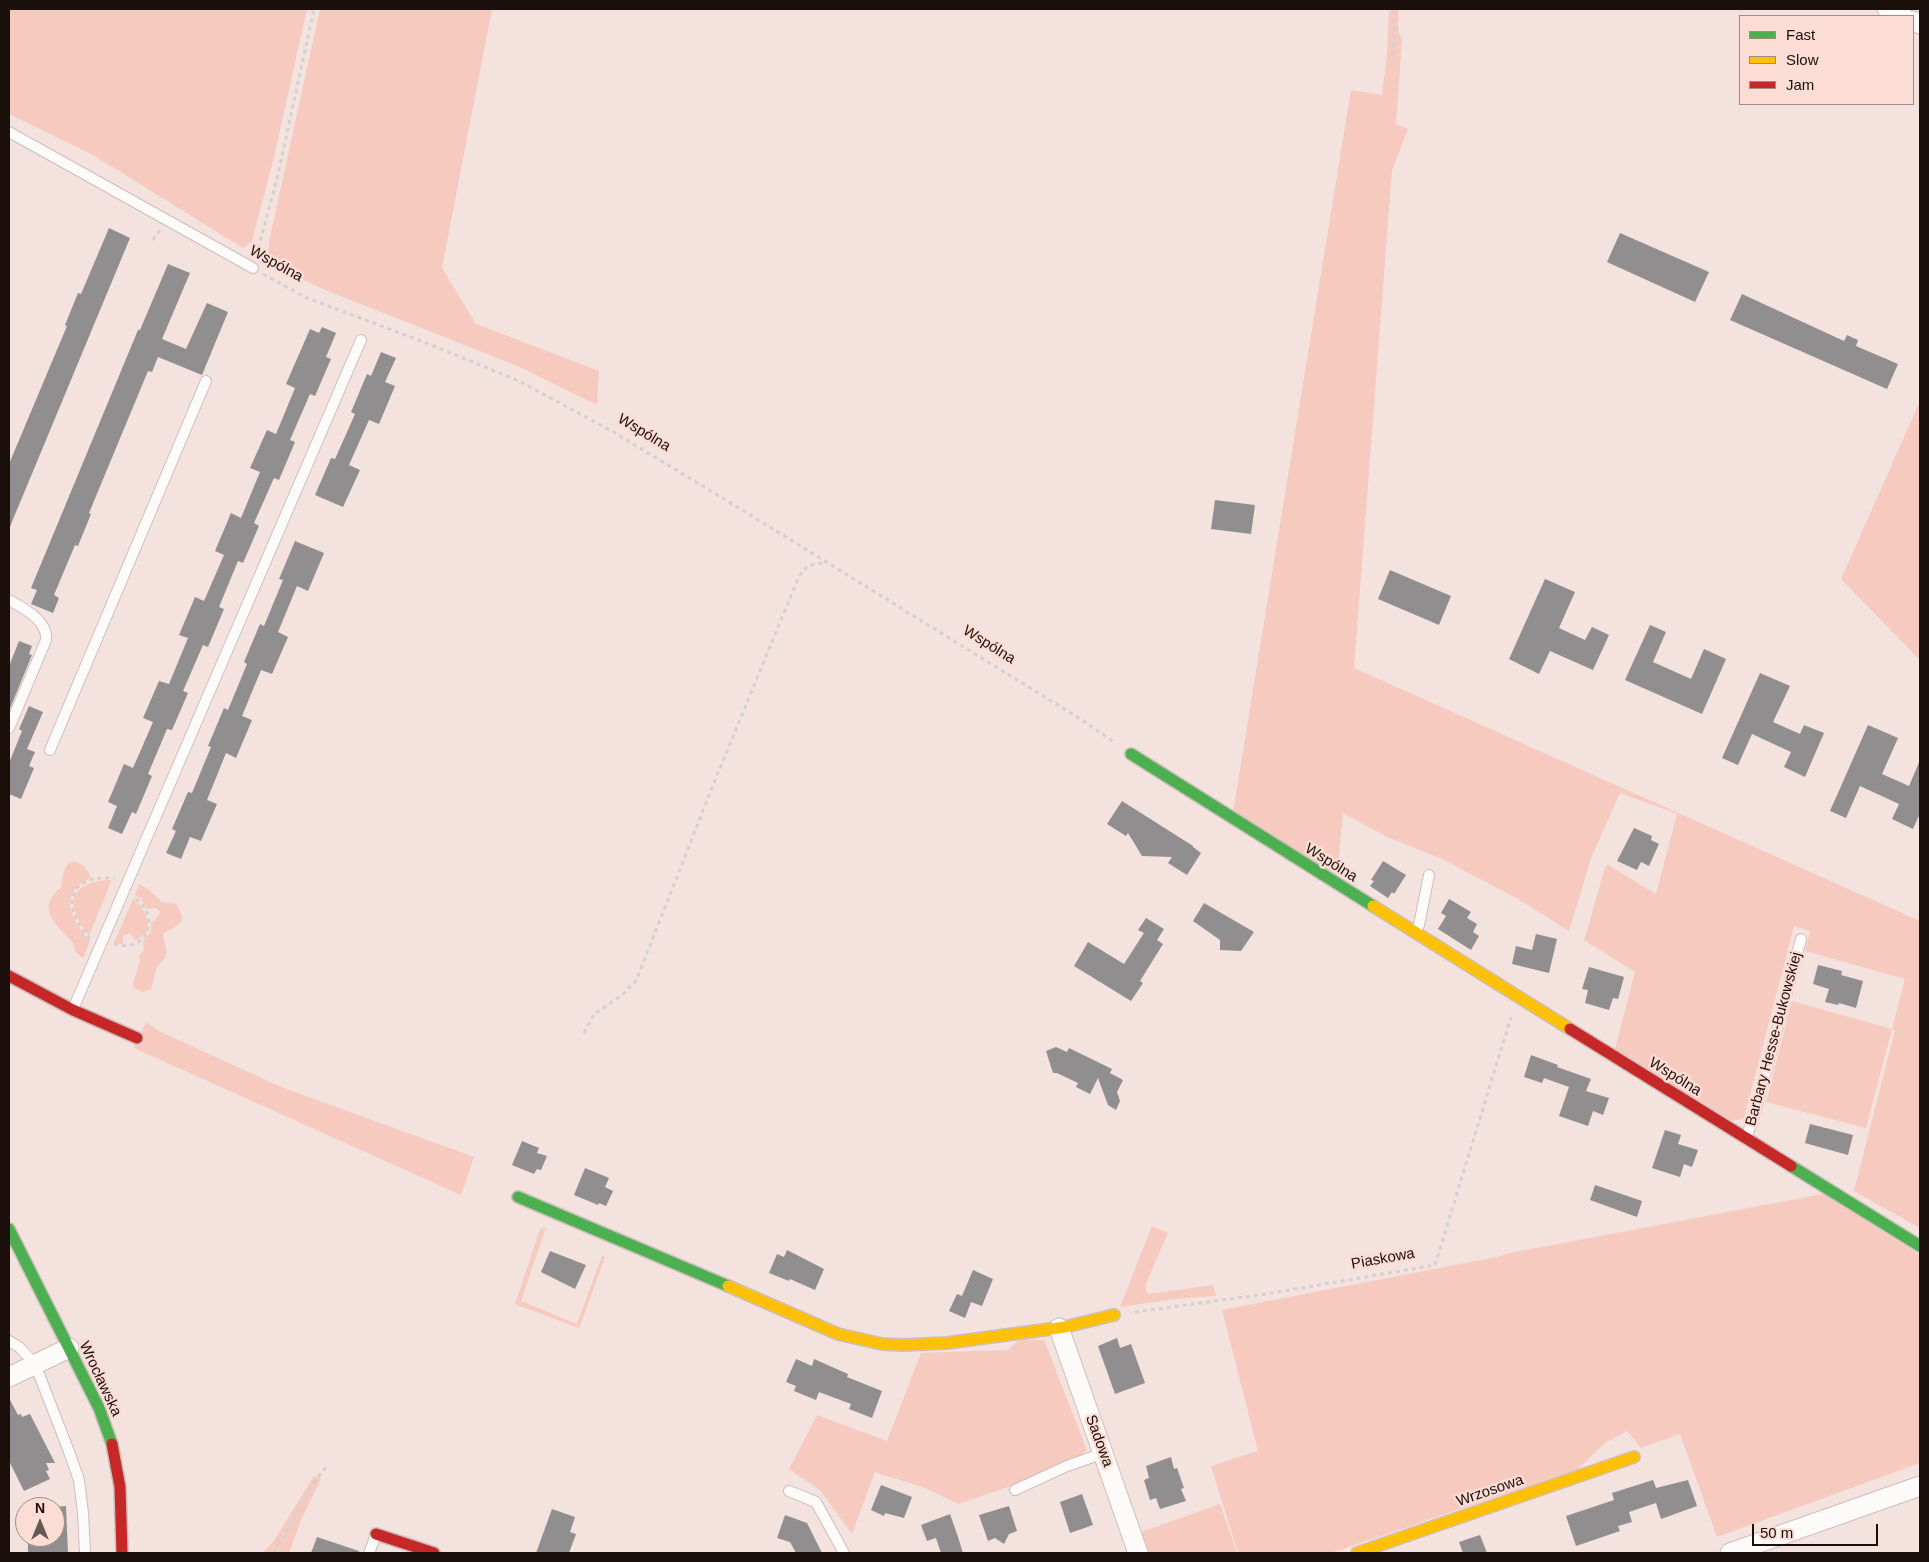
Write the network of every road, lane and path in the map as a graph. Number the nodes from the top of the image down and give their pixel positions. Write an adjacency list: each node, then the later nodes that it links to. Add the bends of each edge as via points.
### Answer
1 (314, 9): 7 (path, via 277,179)
2 (1394, 9): 5 (path)
3 (1886, 9): 4 (street)
4 (1901, 15)
5 (1393, 55)
6 (9, 132): 7 (lane, Wspólna)
7 (253, 268): 10 (path, Wspólna, via 305,297 521,382 618,435)
8 (361, 340): 16 (lane)
9 (206, 381): 13 (lane)
10 (827, 562): 14 (path, Wspólna, via 1082,720); 24 (path, via 802,569 636,982 594,1014)
11 (9, 600): 12 (lane, via 32,614 46,635)
12 (9, 728)
13 (50, 750)
14 (1131, 754): 18 (street, Wspólna)
15 (1429, 875): 18 (lane, via 1419,925)
16 (129, 882): 17 (lane); 20 (path, via 114,878 90,880 81,885 72,897 72,911 80,926 90,939)
17 (124, 893): 20 (lane); 20 (path, via 142,903 150,925 148,933 140,941 128,945)
18 (1414, 933): 22 (street, Wspólna)
19 (1801, 939): 26 (lane, Barbary Hesse-Bukowskiej)
20 (103, 944): 23 (lane)
21 (9, 976): 23 (street)
22 (1517, 997): 26 (street, Wspólna); 30 (path, Piaskowa, via 1435,1265 1266,1294)
23 (73, 1010): 25 (street)
24 (584, 1033)
25 (137, 1038)
26 (1746, 1139): 29 (street, Wspólna)
27 (518, 1197): 31 (street, via 838,1334 865,1342 929,1345)
28 (9, 1229): 33 (street, Wrocławska)
29 (1920, 1246)
30 (1114, 1315): 31 (street)
31 (1059, 1328): 36 (street, Sadowa)
32 (9, 1341): 34 (lane)
33 (69, 1348): 34 (street); 44 (street, Wrocławska, via 99,1408 113,1450 121,1511)
34 (35, 1364): 35 (street); 43 (lane, via 79,1480)
35 (9, 1377)
36 (1104, 1453): 40 (lane); 49 (street, Sadowa)
37 (1634, 1457): 50 (street, Wrzosowa)
38 (326, 1467): 45 (path)
39 (1920, 1486): 51 (street)
40 (1015, 1490)
41 (789, 1491): 48 (lane, via 816,1502)
42 (376, 1534): 46 (lane); 47 (street)
43 (84, 1553)
44 (122, 1553)
45 (274, 1553)
46 (369, 1553)
47 (434, 1553)
48 (844, 1553)
49 (1138, 1553)
50 (1357, 1553)
51 (1730, 1553)

